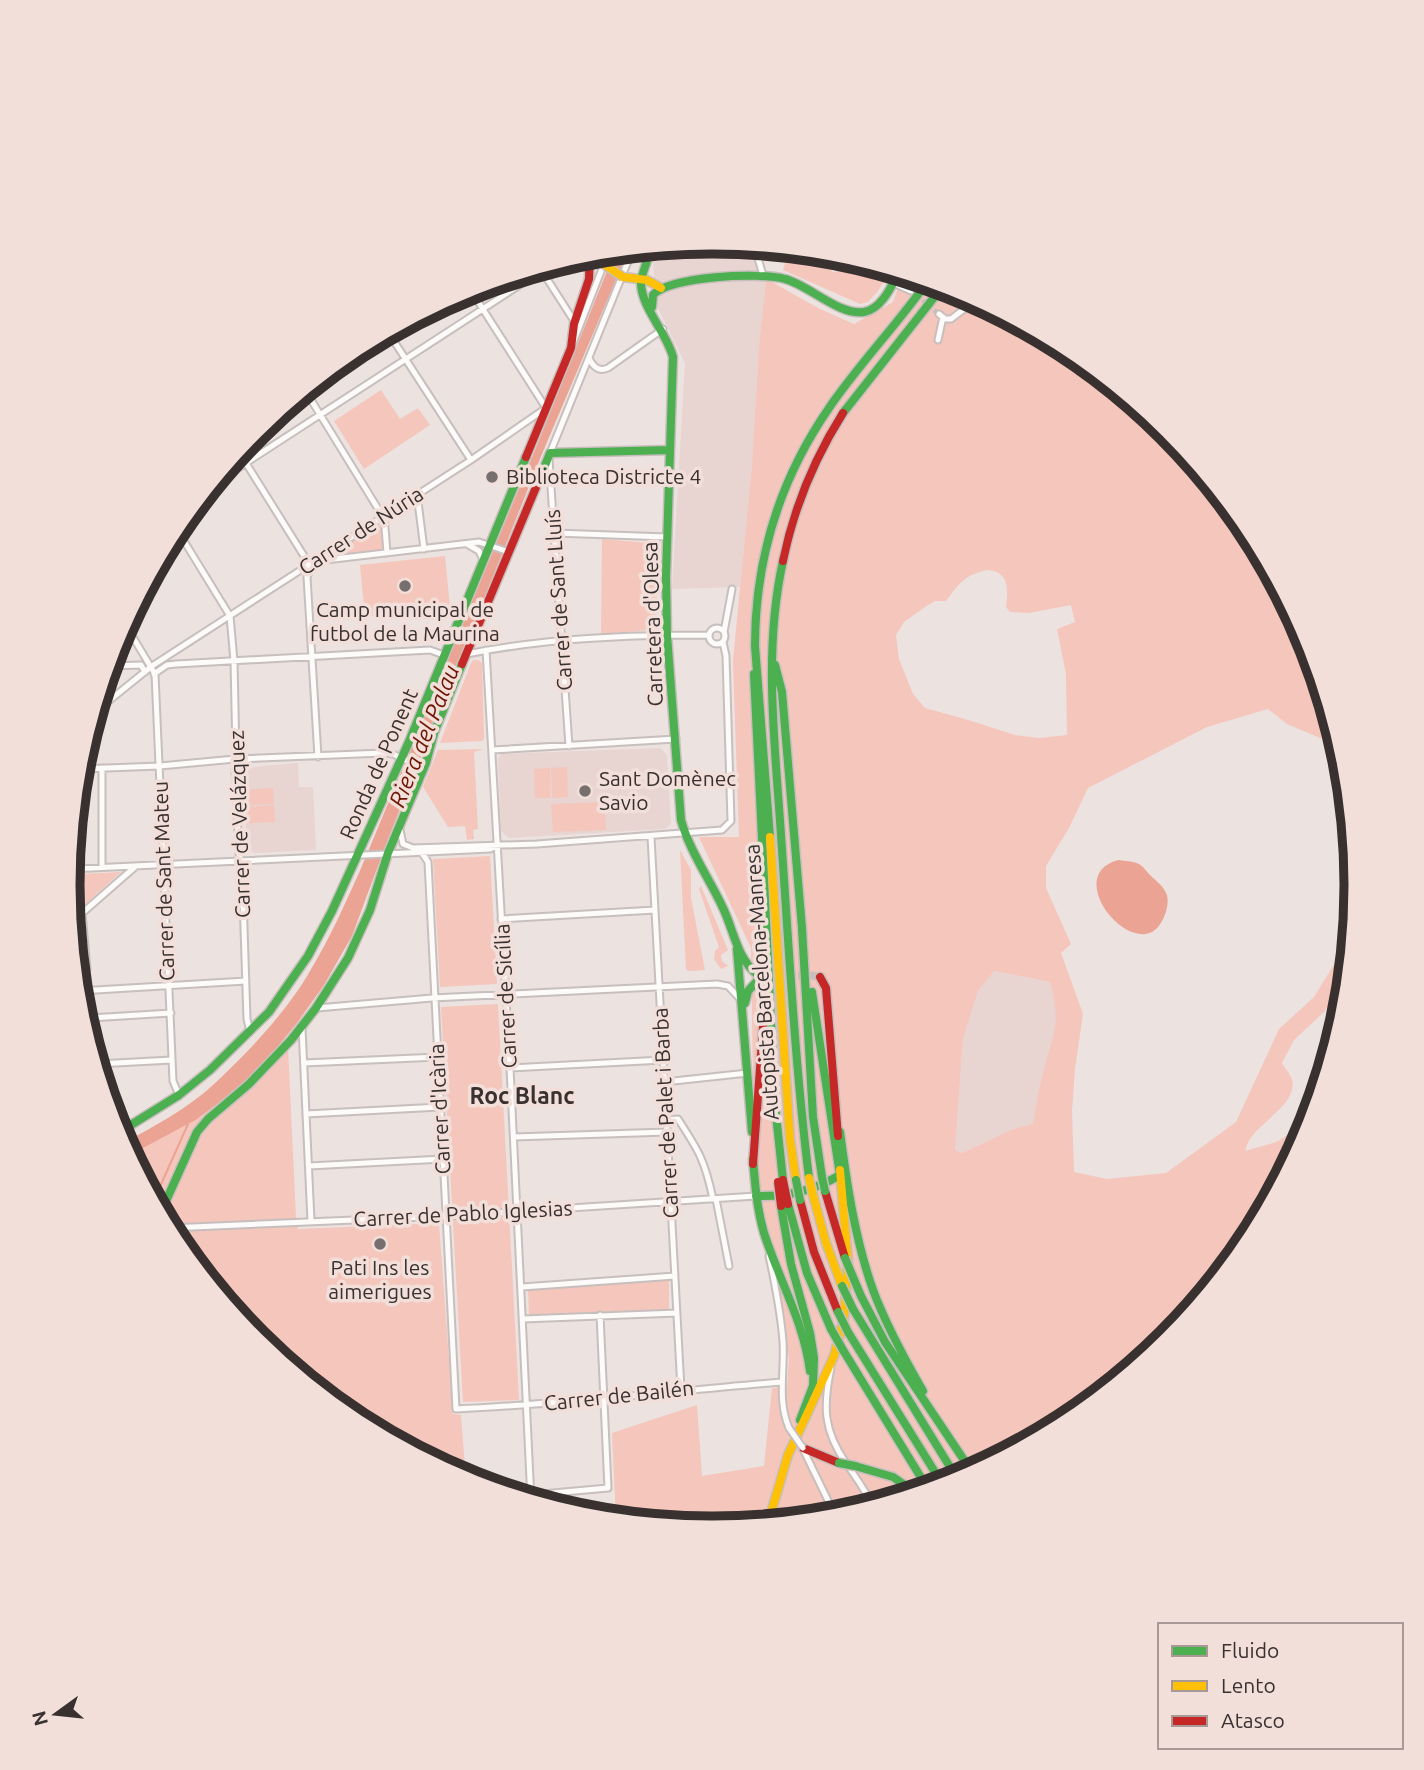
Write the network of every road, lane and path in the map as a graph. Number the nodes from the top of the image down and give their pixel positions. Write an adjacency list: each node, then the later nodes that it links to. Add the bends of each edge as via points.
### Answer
1 (757, 255): 9 (street)
2 (645, 257): 5 (main road)
3 (647, 257): 5 (street)
4 (629, 259): 27 (street, Ronda de Ponent)
5 (647, 261): 11 (main road); 14 (main road, via 653,278)
6 (604, 263): 26 (street, Ronda de Ponent)
7 (604, 263): 11 (main road, bridge)
8 (591, 266): 22 (main road, Ronda de Ponent)
9 (763, 275): 13 (main road, via 796,283 861,313 874,307); 14 (main road)
10 (545, 276): 22 (street)
11 (632, 278): 14 (main road); 19 (main road); 19 (main road)
12 (524, 282): 21 (street)
13 (893, 283): 16 (street)
14 (665, 287): 19 (main road, via 653,294)
15 (921, 289): 59 (main road, Autopista Barcelona-Manresa, via 827,409 789,478 763,564)
16 (911, 291)
17 (936, 295): 62 (main road, Autopista Barcelona-Manresa, via 846,408 816,460 780,563)
18 (477, 299): 21 (street)
19 (650, 306): 23 (main road, Carretera d'Olesa)
20 (966, 308): 25 (street, via 951,319 941,316)
21 (483, 309): 28 (street); 30 (street)
22 (575, 321): 26 (main road, Ronda de Ponent)
23 (663, 330): 27 (street, via 602,371); 32 (main road, Carretera d'Olesa, via 673,357)
24 (393, 340): 28 (street)
25 (937, 340)
26 (571, 348): 30 (main road, Ronda de Ponent)
27 (589, 358): 33 (street, Ronda de Ponent)
28 (406, 359): 31 (street); 34 (street)
29 (311, 398): 31 (street)
30 (545, 408): 34 (street, Carrer de Núria); 43 (main road, Ronda de Ponent)
31 (321, 415): 35 (street); 38 (street)
32 (670, 450): 33 (main road); 40 (main road, Carretera d'Olesa)
33 (549, 454): 39 (street, Carrer de Sant Lluís); 45 (main road, Ronda de Ponent)
34 (471, 460): 37 (street, Carrer de Núria)
35 (246, 463): 36 (street); 48 (street)
36 (237, 469)
37 (417, 494): 38 (street, Carrer de Núria); 44 (street)
38 (384, 515): 46 (street); 48 (street, Carrer de Núria)
39 (555, 533): 40 (street); 57 (street, Carrer de Sant Lluís)
40 (667, 537): 54 (main road, Carretera d'Olesa)
41 (183, 540): 52 (street)
42 (467, 544): 43 (street); 44 (street); 47 (street, via 479,551)
43 (491, 546): 45 (street); 47 (main road, Ronda de Ponent)
44 (424, 549): 46 (street)
45 (508, 552): 63 (main road, Ronda de Ponent)
46 (387, 553): 48 (street)
47 (483, 560): 64 (main road, Ronda de Ponent)
48 (312, 563): 49 (street, Carrer de Núria); 50 (street)
49 (298, 572): 50 (street); 52 (street, Carrer de Núria)
50 (307, 577): 65 (street)
51 (732, 589): 53 (street)
52 (230, 615): 61 (street, Carrer de Núria); 66 (street, Carrer de Velázquez)
53 (724, 632): 55 (street, via 719,628); 58 (street)
54 (667, 635): 55 (street); 57 (street); 74 (main road, Carretera d'Olesa)
55 (709, 635): 58 (street, via 714,644)
56 (132, 636): 70 (street, Carrer de Sant Mateu)
57 (562, 642): 60 (street); 75 (street, Carrer de Sant Lluís)
58 (723, 642): 85 (street, via 731,821 722,830)
59 (755, 646): 104 (main road, via 753,693); 168 (main road, Autopista Barcelona-Manresa, bridge, via 788,1114 800,1200 838,1312)
60 (486, 650): 63 (street); 67 (street, Carrer de Sicília)
61 (175, 651): 68 (street); 70 (street, Carrer de Núria)
62 (771, 651): 100 (main road, via 782,692); 167 (main road, Autopista Barcelona-Manresa, bridge, via 798,1086 809,1178 826,1243 853,1309)
63 (467, 654): 67 (street, via 478,654); 83 (main road, Ronda de Ponent)
64 (444, 655): 65 (street, via 430,650); 79 (main road, Ronda de Ponent)
65 (311, 656): 66 (street); 77 (street)
66 (234, 661): 68 (street); 78 (street, Carrer de Velázquez)
67 (486, 661): 76 (street, Carrer de Sicília)
68 (176, 664): 72 (street)
69 (120, 666): 71 (street, via 141,665)
70 (152, 666): 71 (street, Carrer de Núria); 72 (street, Carrer de Sant Mateu)
71 (145, 672): 72 (street); 73 (street, Carrer de Núria)
72 (155, 674): 80 (street, Carrer de Sant Mateu)
73 (108, 701)
74 (676, 739): 75 (street); 85 (main road, Carretera d'Olesa)
75 (569, 746): 76 (street)
76 (492, 751): 87 (street, Carrer de Sicília)
77 (318, 757): 78 (street); 79 (street, via 383,753)
78 (235, 759): 80 (street); 91 (street, Carrer de Velázquez)
79 (402, 759): 83 (street, via 418,766); 90 (main road, Ronda de Ponent)
80 (160, 766): 82 (street); 92 (street, Carrer de Sant Mateu)
81 (92, 768): 82 (street)
82 (102, 768): 95 (street)
83 (420, 776): 84 (main road, Ronda de Ponent)
84 (400, 830): 87 (street, via 403,844 413,848); 88 (main road, Ronda de Ponent)
85 (684, 833): 86 (street); 101 (main road, Carretera d'Olesa)
86 (651, 837): 87 (street); 97 (street, Carrer de Palet i Barba)
87 (496, 846): 89 (street); 99 (street, Carrer de Sicília)
88 (388, 853): 89 (street); 90 (street); 112 (main road, Ronda de Ponent, via 359,936)
89 (422, 853): 110 (street, Carrer d'Icària, via 428,862)
90 (359, 854): 91 (street); 117 (main road, Ronda de Ponent, via 302,966)
91 (241, 859): 92 (street); 105 (street, Carrer de Velázquez)
92 (163, 864): 94 (street); 106 (street, Carrer de Sant Mateu)
93 (81, 865): 96 (street)
94 (136, 866): 95 (street); 98 (street)
95 (102, 867): 96 (street)
96 (83, 868)
97 (655, 911): 99 (street); 107 (street, Carrer de Palet i Barba)
98 (82, 914): 102 (street)
99 (501, 919): 109 (street, Carrer de Sicília)
100 (802, 928): 137 (main road); 163 (main road, bridge, via 813,1117 825,1191 861,1296 885,1342)
101 (734, 936): 111 (main road); 114 (main road, via 758,977 748,991)
102 (87, 969)
103 (820, 977): 127 (main road, via 826,988)
104 (769, 979): 135 (main road); 144 (main road, bridge)
105 (246, 981): 106 (street); 117 (street, Carrer de Velázquez)
106 (169, 985): 108 (street); 113 (street, Carrer de Sant Mateu)
107 (659, 985): 109 (street); 111 (street, via 728,986); 120 (street, Carrer de Palet i Barba)
108 (90, 990)
109 (505, 995): 110 (street); 123 (street, Carrer de Sicília)
110 (435, 998): 112 (street); 118 (street, Carrer d'Icària)
111 (743, 1002): 114 (main road)
112 (316, 1008): 116 (main road)
113 (171, 1013): 115 (street); 119 (street, Carrer de Sant Mateu)
114 (744, 1013): 124 (main road)
115 (95, 1018)
116 (302, 1027): 122 (street); 142 (main road, via 197,1132)
117 (250, 1032): 126 (main road, Ronda de Ponent)
118 (438, 1057): 122 (street); 128 (street, Carrer d'Icària)
119 (172, 1060): 121 (street); 126 (street, Carrer de Sant Mateu)
120 (663, 1060): 123 (street); 125 (street, Carrer de Palet i Barba)
121 (107, 1063)
122 (304, 1063): 129 (street)
123 (510, 1068): 133 (street, Carrer de Sicília)
124 (748, 1073): 125 (street); 135 (main road)
125 (664, 1082): 130 (street, Carrer de Palet i Barba)
126 (178, 1095): 131 (main road, Ronda de Ponent)
127 (836, 1100): 137 (main road); 163 (main road, via 850,1201 871,1282 901,1352)
128 (440, 1107): 129 (street); 134 (street, Carrer d'Icària)
129 (306, 1114): 136 (street)
130 (666, 1120): 132 (street, Carrer de Palet i Barba); 141 (street, via 678,1119 697,1147)
131 (128, 1125)
132 (667, 1132): 133 (street); 143 (street, Carrer de Palet i Barba)
133 (514, 1137): 145 (street, Carrer de Sicília)
134 (443, 1159): 136 (street); 146 (street, Carrer d'Icària)
135 (754, 1164): 138 (main road)
136 (309, 1166): 147 (street)
137 (841, 1175): 139 (main road, via 822,1185); 156 (main road, via 848,1276)
138 (755, 1180): 139 (main road); 140 (main road)
139 (774, 1195): 140 (main road)
140 (756, 1196): 141 (street, Carrer de Pablo Iglesias); 149 (main road)
141 (714, 1199): 143 (street, Carrer de Pablo Iglesias); 150 (street)
142 (165, 1201)
143 (671, 1203): 145 (street, Carrer de Pablo Iglesias); 151 (street, Carrer de Palet i Barba)
144 (784, 1205): 162 (main road, via 791,1264 814,1358 813,1386); 169 (main road, bridge, via 831,1329)
145 (516, 1211): 146 (street, Carrer de Pablo Iglesias); 152 (street, Carrer de Sicília)
146 (445, 1215): 147 (street, Carrer de Pablo Iglesias); 161 (street, Carrer d'Icària)
147 (311, 1221): 148 (street, Carrer de Pablo Iglesias)
148 (182, 1227)
149 (764, 1233): 157 (street, via 782,1327); 162 (main road, via 806,1344 809,1380)
150 (729, 1266)
151 (675, 1276): 152 (street); 153 (street, Carrer de Palet i Barba)
152 (522, 1287): 155 (street, Carrer de Sicília)
153 (677, 1313): 154 (street); 158 (street, Carrer de Palet i Barba)
154 (600, 1315): 155 (street); 159 (street)
155 (523, 1319): 160 (street, Carrer de Sicília)
156 (834, 1356): 164 (main road); 173 (street, via 826,1399 827,1424 838,1452)
157 (782, 1382): 158 (street, Carrer de Bailén); 165 (street, bridge, via 789,1428)
158 (681, 1389): 159 (street, Carrer de Bailén)
159 (604, 1399): 160 (street, Carrer de Bailén); 172 (street, via 608,1488)
160 (526, 1406): 161 (street, Carrer de Bailén); 171 (street, Carrer de Sicília)
161 (456, 1409)
162 (800, 1420): 164 (main road)
163 (940, 1421): 166 (main road)
164 (792, 1447): 175 (main road)
165 (803, 1448): 170 (main road, bridge, via 819,1457 892,1477); 174 (street)
166 (966, 1462)
167 (951, 1469)
168 (937, 1475)
169 (923, 1480)
170 (905, 1486)
171 (531, 1489)
172 (549, 1495)
173 (868, 1497)
174 (830, 1505)
175 (770, 1513)

